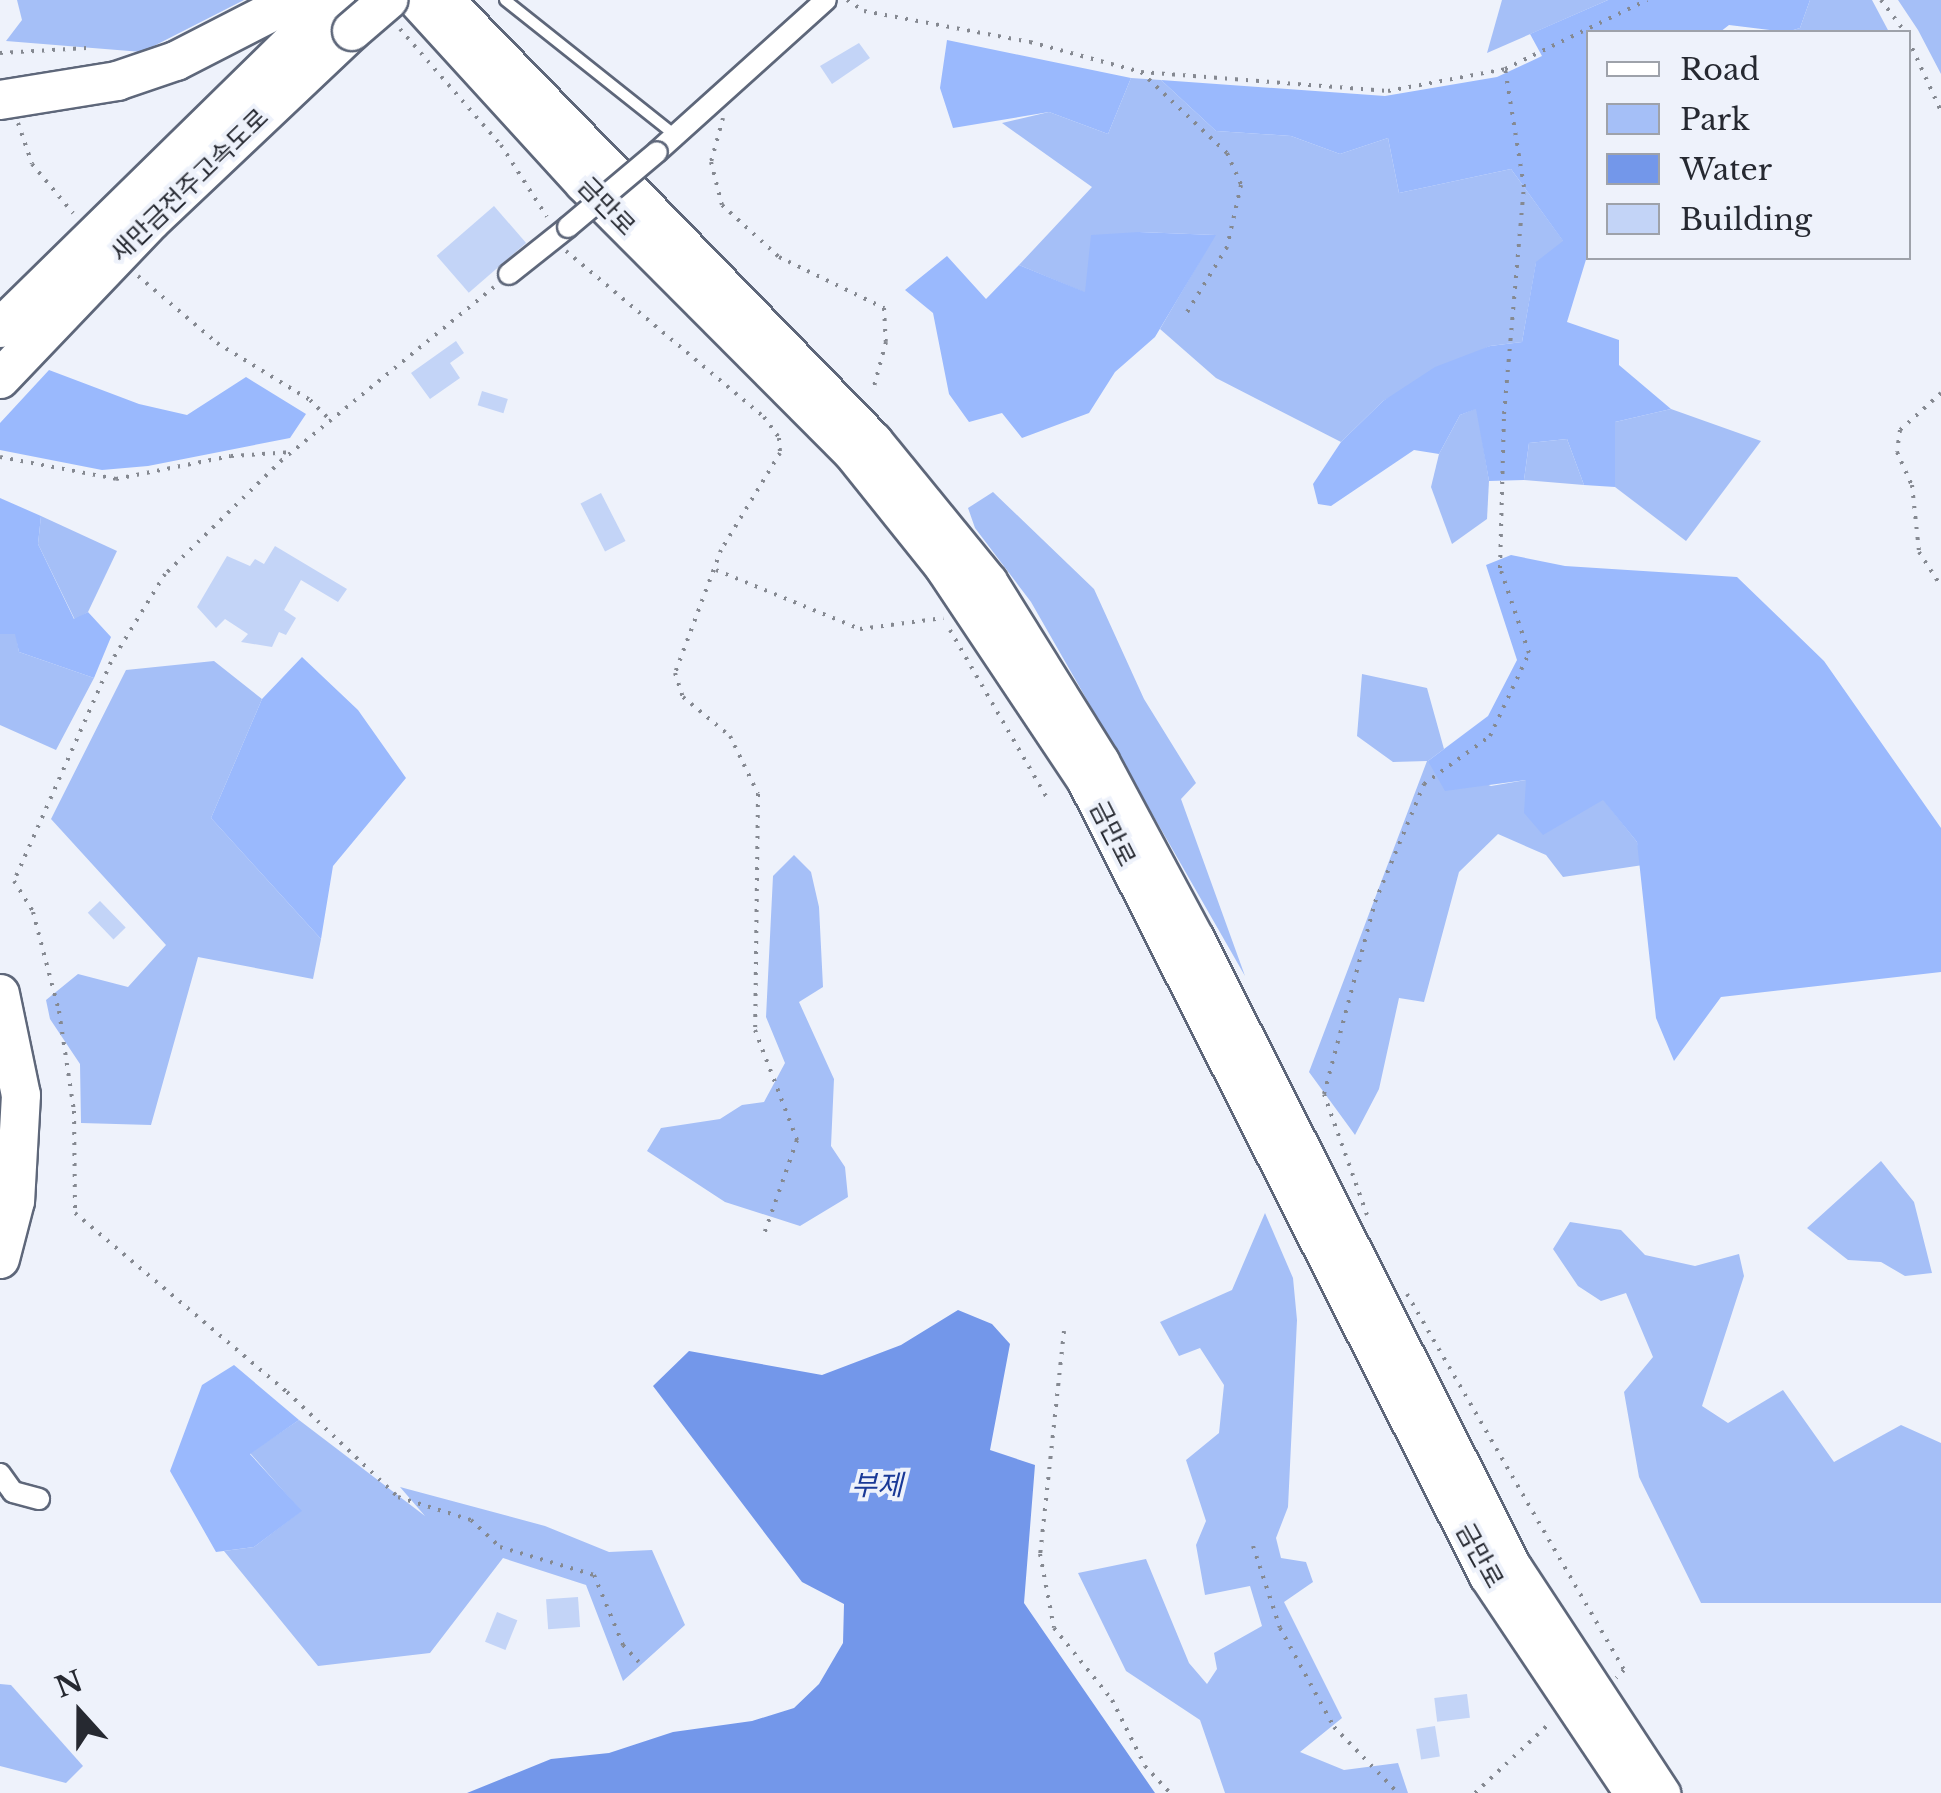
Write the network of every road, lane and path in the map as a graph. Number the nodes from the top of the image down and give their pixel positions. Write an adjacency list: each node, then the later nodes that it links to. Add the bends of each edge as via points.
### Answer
1 (446, 0): 51 (highway, 금만로, via 874,440 989,581 1101,760 1514,1566)
2 (505, 0): 19 (lane)
3 (826, 0): 16 (street)
4 (847, 0): 15 (path, via 864,11 1030,42)
5 (1647, 0): 14 (path)
6 (1881, 0): 9 (path)
7 (400, 9): 8 (highway, 새만금전주고속도로, bridge); 21 (path); 50 (highway, 금만로, via 851,453 944,568 1086,781 1488,1576)
8 (332, 15): 17 (highway, via 279,8 176,61 118,81); 25 (highway, 새만금전주고속도로); 26 (highway, 새만금전주고속도로)
9 (1904, 30)
10 (1911, 46): 18 (path)
11 (88, 48): 13 (path)
12 (0, 53): 13 (path)
13 (16, 54): 17 (path)
14 (1504, 70): 15 (path, via 1388,90); 36 (path, via 1524,187 1504,414 1500,568 1529,653 1490,736 1424,784 1376,902 1324,1094)
15 (1142, 72): 24 (path, via 1228,153 1241,185 1227,247)
16 (733, 85): 19 (street); 27 (path, via 710,162 722,205 778,257 884,308 886,342)
17 (11, 95): 20 (path, via 32,164)
18 (1941, 111)
19 (676, 136): 21 (street, bridge)
20 (73, 213)
21 (561, 232): 22 (street); 32 (path, via 779,438 780,454)
22 (509, 274): 29 (path)
23 (138, 276): 29 (path, via 218,343 310,400)
24 (1186, 314)
25 (0, 328)
26 (0, 380)
27 (873, 390)
28 (1941, 392): 33 (path, via 1900,430 1897,452 1912,486 1919,552)
29 (332, 422): 30 (path)
30 (293, 452): 31 (path, via 231,456 116,479); 44 (path, via 165,574 111,662 14,881 32,912 59,1011 74,1111 75,1213 287,1392 398,1497 471,1520 500,1547 594,1575 623,1645)
31 (0, 457)
32 (716, 570): 34 (path, via 833,624 860,629 943,618); 37 (path, via 675,673 683,697 730,736 758,794 755,1030 797,1140)
33 (1941, 586)
34 (1046, 796)
35 (0, 994): 38 (highway, via 22,1095 22,1149)
36 (1370, 1222)
37 (764, 1234)
38 (0, 1258)
39 (1404, 1289): 45 (path, via 1624,1670)
40 (1064, 1330): 47 (path, via 1040,1554 1054,1628 1112,1700 1144,1766)
41 (0, 1474): 42 (street, via 13,1492)
42 (40, 1498)
43 (1253, 1546): 48 (path, via 1280,1628 1334,1726)
44 (640, 1662)
45 (1609, 1686)
46 (1552, 1722): 49 (path)
47 (1170, 1793)
48 (1398, 1793)
49 (1474, 1793)
50 (1632, 1793)
51 (1662, 1793)

